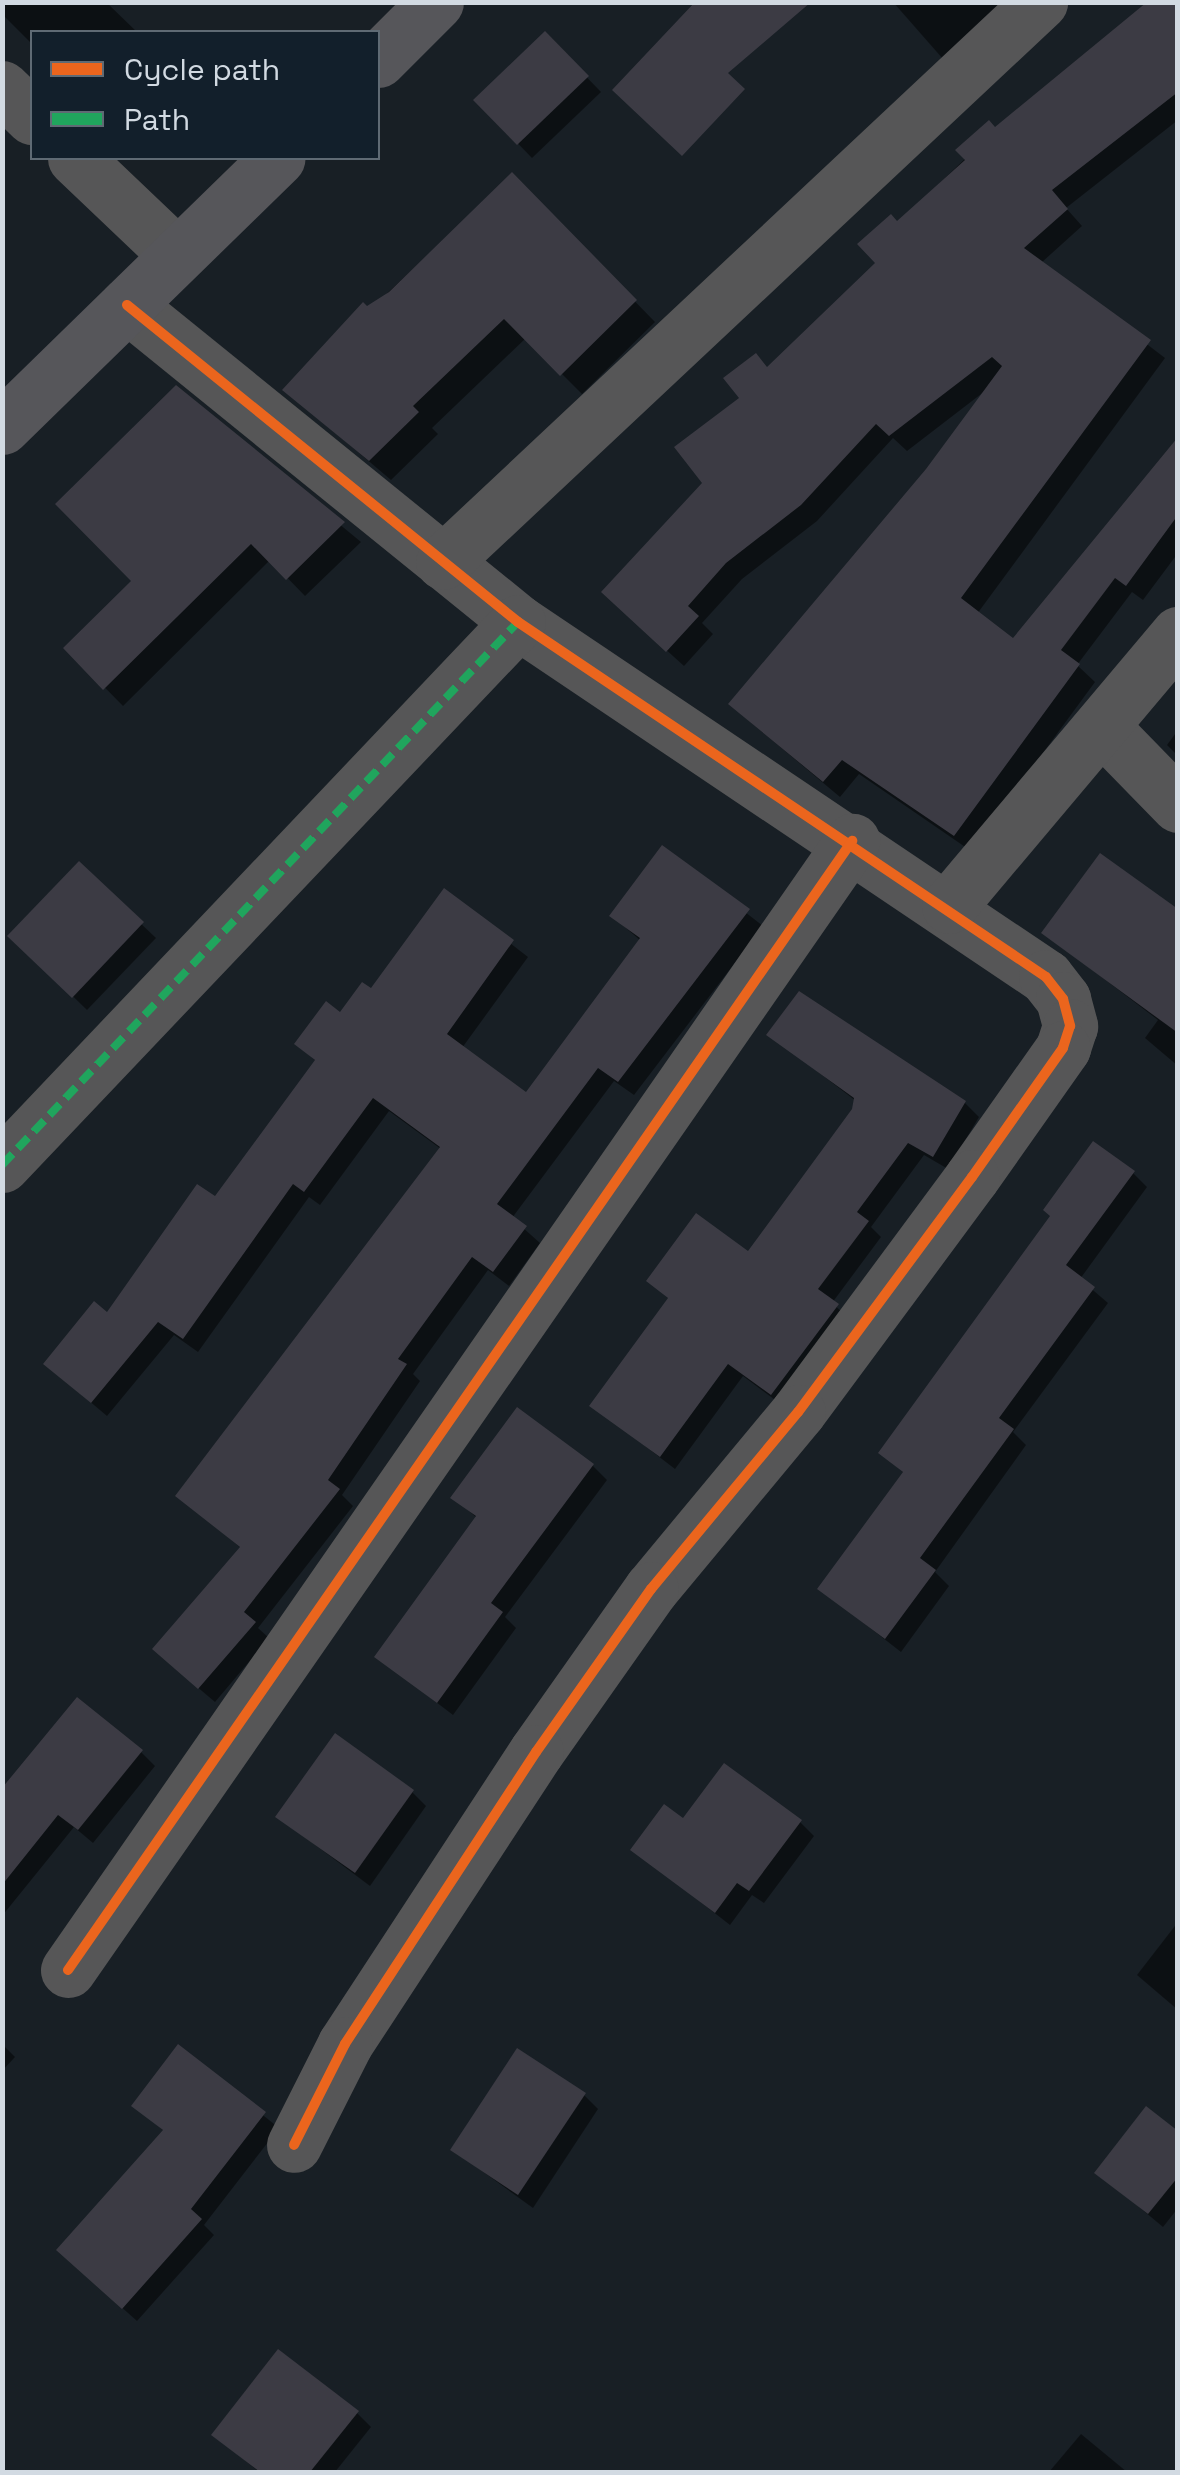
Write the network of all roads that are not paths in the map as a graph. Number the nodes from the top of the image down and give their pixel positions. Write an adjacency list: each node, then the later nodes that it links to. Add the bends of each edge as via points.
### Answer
1 (436, 2): 3 (main road)
2 (1040, 2): 11 (street)
3 (380, 58)
4 (2, 88): 5 (street)
5 (30, 114)
6 (77, 160): 8 (street)
7 (276, 160): 8 (main road)
8 (178, 255): 9 (main road)
9 (127, 305): 10 (main road); 11 (street)
10 (2, 427)
11 (442, 562): 12 (street)
12 (518, 622): 16 (street); 18 (street)
13 (1178, 634): 14 (street)
14 (1102, 727): 15 (street); 17 (street)
15 (1178, 804)
16 (852, 841): 17 (street); 19 (street)
17 (949, 906): 20 (street, via 1046,977 1063,999 1070,1026 1064,1048 798,1412 650,1590 536,1752 345,2044)
18 (2, 1164)
19 (68, 1970)
20 (294, 2145)

